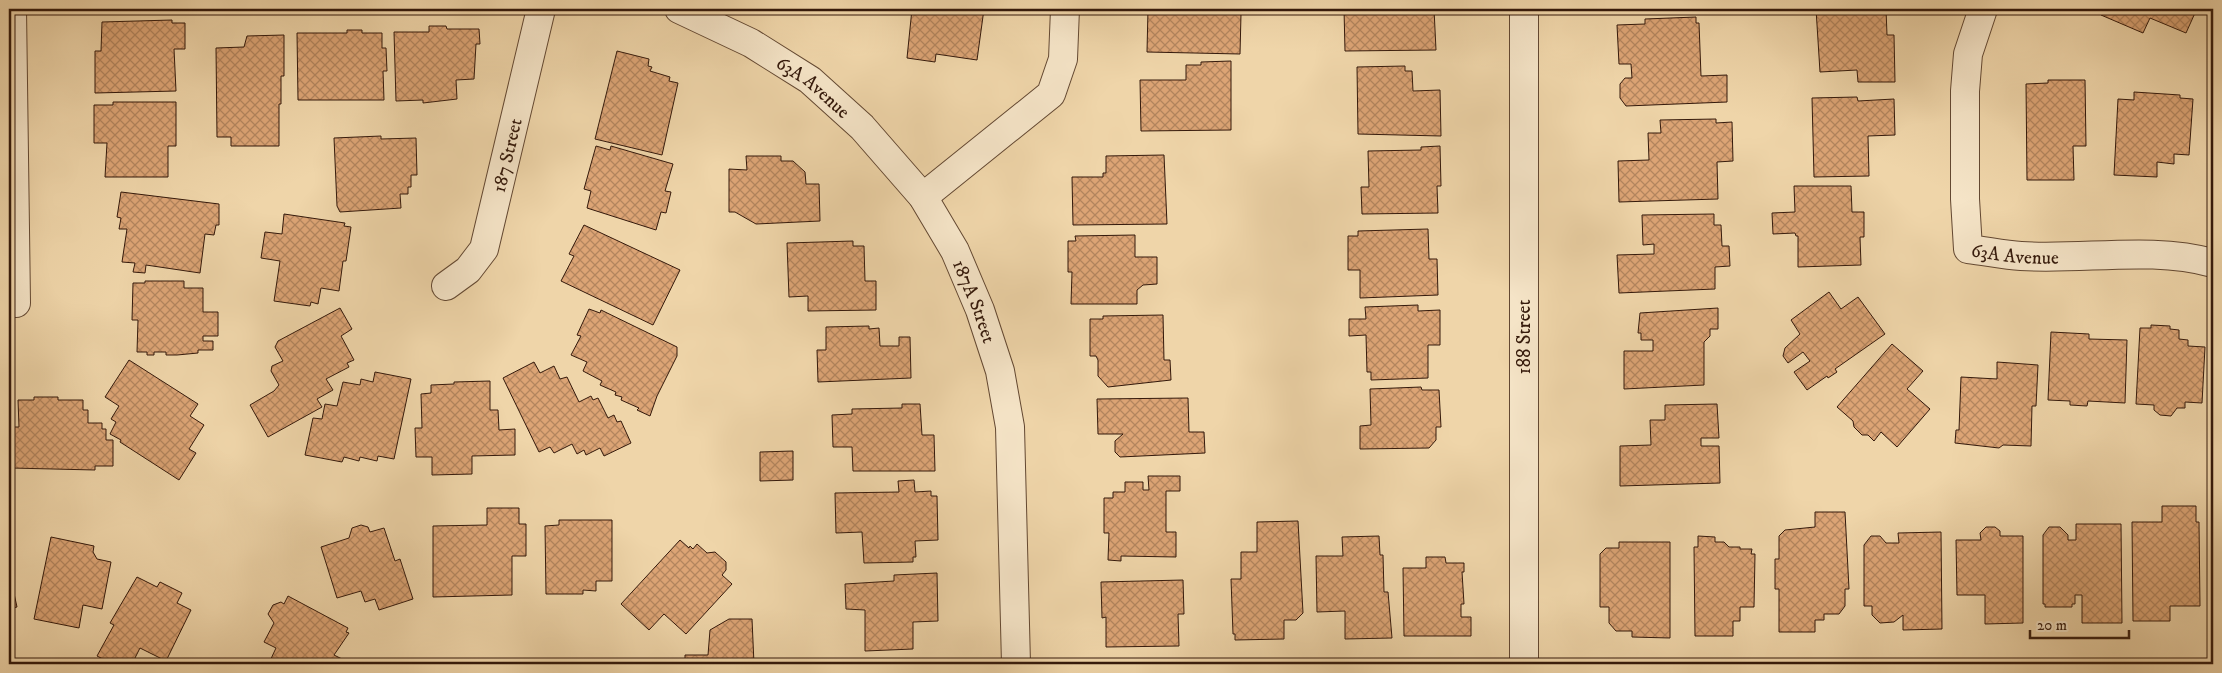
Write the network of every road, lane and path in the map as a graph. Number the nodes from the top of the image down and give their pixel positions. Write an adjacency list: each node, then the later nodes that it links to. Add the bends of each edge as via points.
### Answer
1 (12, 9): 10 (street)
2 (541, 9): 9 (street, 187 Street, via 484,248 468,270)
3 (678, 9): 7 (street, 63A Avenue, via 750,43 810,80 862,127)
4 (1065, 9): 7 (street, via 1063,59 1051,94)
5 (1524, 9): 12 (street, 188 Street)
6 (1983, 9): 8 (street, 63A Avenue, via 1968,54 1965,91 1968,248 2021,256 2175,256)
7 (923, 197): 11 (street, 187A Street, via 955,251 980,310 1000,371 1010,428)
8 (2213, 263)
9 (446, 286)
10 (16, 303)
11 (1016, 664)
12 (1524, 664)

